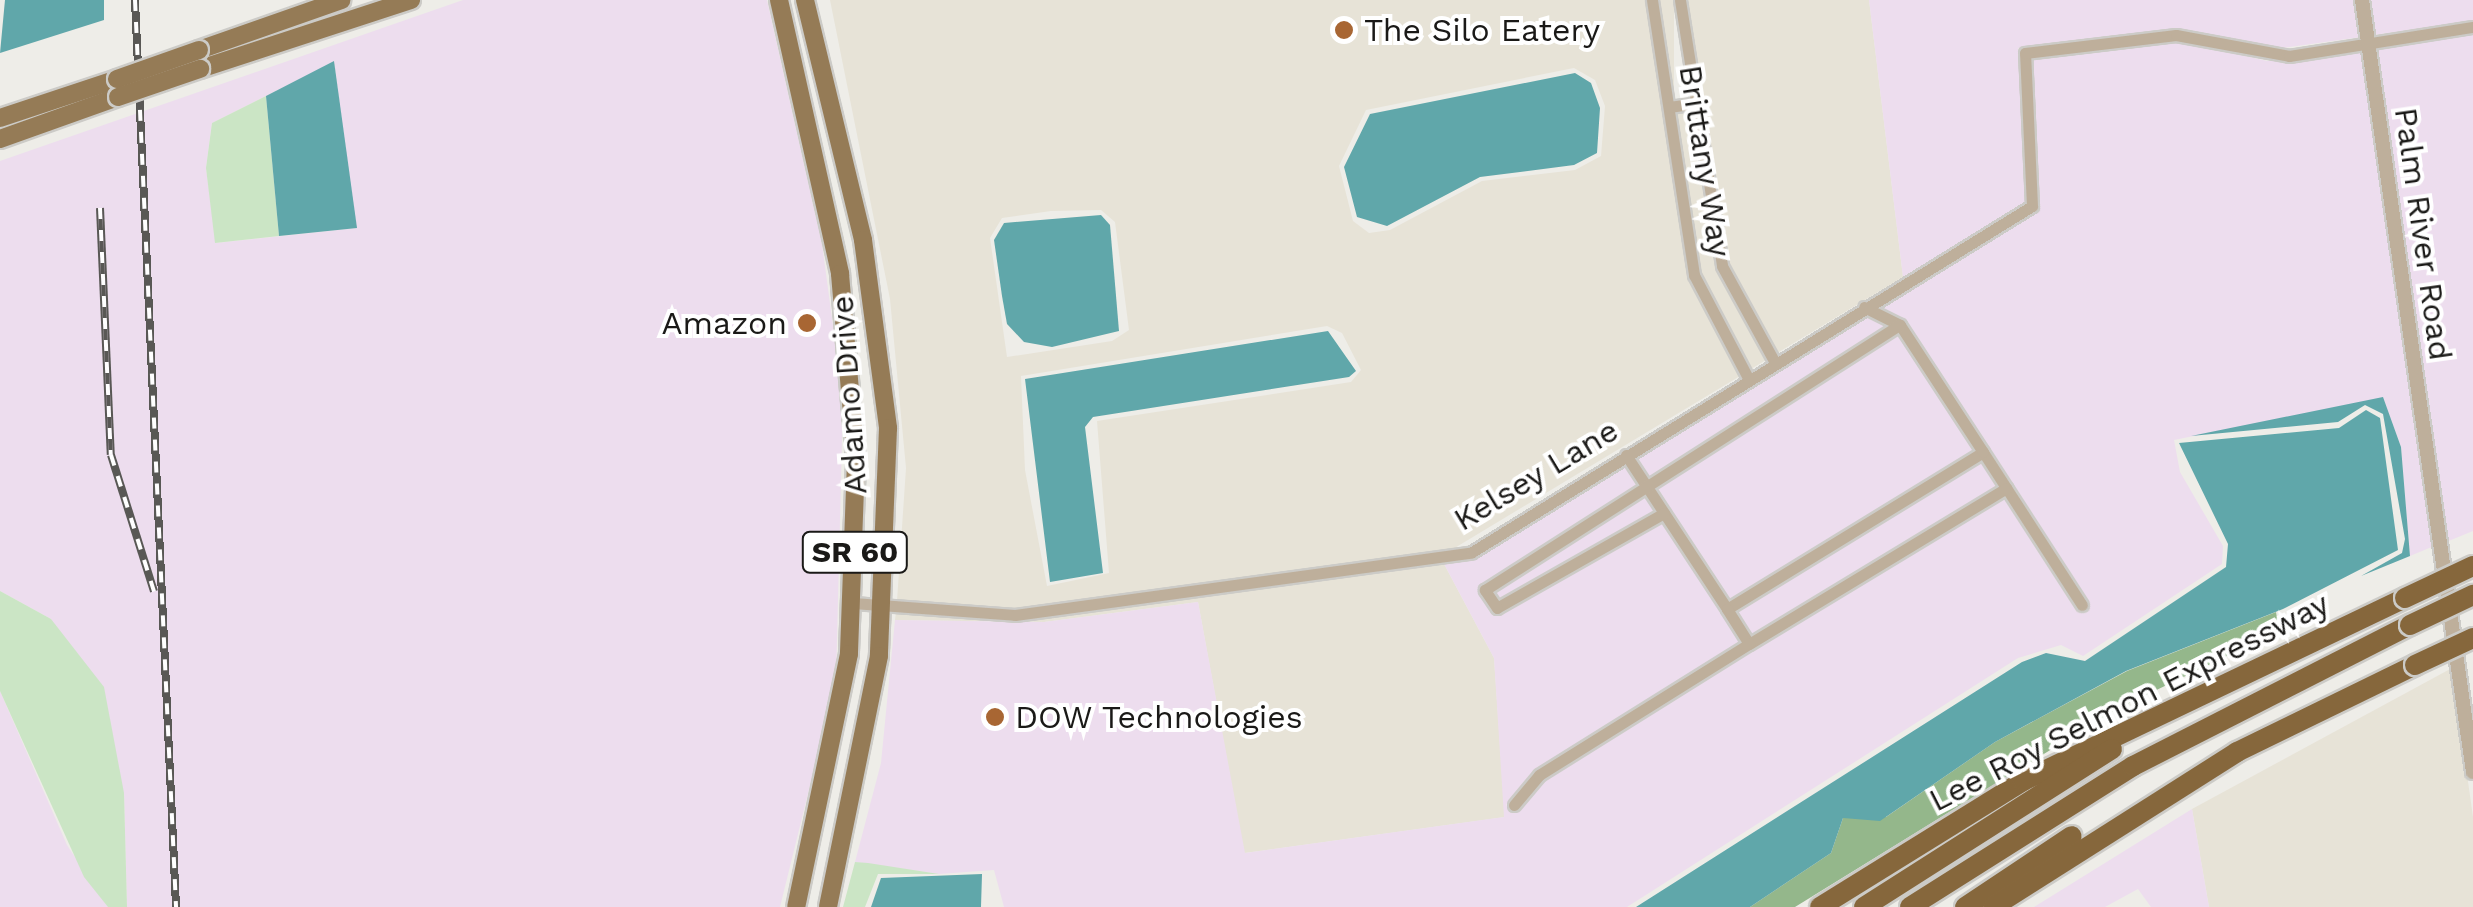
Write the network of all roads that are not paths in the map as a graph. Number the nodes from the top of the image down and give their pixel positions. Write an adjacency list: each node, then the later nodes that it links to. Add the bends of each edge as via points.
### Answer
1 (342, 0): 10 (main road)
2 (411, 0): 10 (main road)
3 (779, 0): 27 (main road, Adamo Drive / SR 60, via 846,320)
4 (805, 0): 29 (main road, Adamo Drive / SR 60, via 876,317 888,428)
5 (1652, 0): 13 (street, Brittany Way)
6 (1680, 0): 12 (street, Brittany Way)
7 (2362, 0): 9 (street, Palm River Road)
8 (2473, 28): 9 (street)
9 (2368, 42): 16 (street, Kelsey Lane, via 2267,55 2176,35 2024,53 2032,206); 33 (street, Palm River Road)
10 (200, 60): 11 (main road, bridge)
11 (117, 88): 14 (main road); 15 (main road)
12 (1697, 102): 13 (street); 18 (street, Brittany Way, via 1722,266)
13 (1668, 106): 19 (street, Brittany Way, via 1694,275)
14 (0, 118)
15 (0, 139)
16 (1864, 307): 17 (street); 18 (street, Kelsey Lane)
17 (1900, 325): 20 (street); 22 (street)
18 (1774, 361): 19 (street, Kelsey Lane)
19 (1748, 378): 21 (street, Kelsey Lane)
20 (1983, 452): 23 (street); 30 (street)
21 (1626, 455): 22 (street); 29 (street, Kelsey Lane, via 1472,552 1015,615)
22 (1647, 487): 24 (street); 24 (street, via 1484,590 1498,608)
23 (2007, 488): 28 (street); 32 (street)
24 (1664, 513): 30 (street)
25 (2473, 566): 34 (highway, Lee Roy Selmon Expressway, bridge)
26 (2473, 595): 42 (highway, bridge, via 2132,766)
27 (853, 603): 29 (street, Kelsey Lane); 38 (main road, Adamo Drive / SR 60, via 834,755)
28 (2082, 605)
29 (883, 606): 39 (main road, Adamo Drive / SR 60, via 864,760)
30 (1727, 609): 32 (street)
31 (2473, 638): 35 (highway, bridge)
32 (1750, 644): 37 (street, via 1539,776)
33 (2467, 694): 36 (street, Palm River Road)
34 (2143, 722): 40 (highway, Lee Roy Selmon Expressway, via 1956,819); 41 (highway)
35 (2237, 752): 43 (highway, via 2120,806); 44 (highway)
36 (2473, 772)
37 (1514, 805)
38 (796, 907)
39 (828, 907)
40 (1820, 907)
41 (1864, 907)
42 (1910, 907)
43 (1966, 907)
44 (1993, 907)

